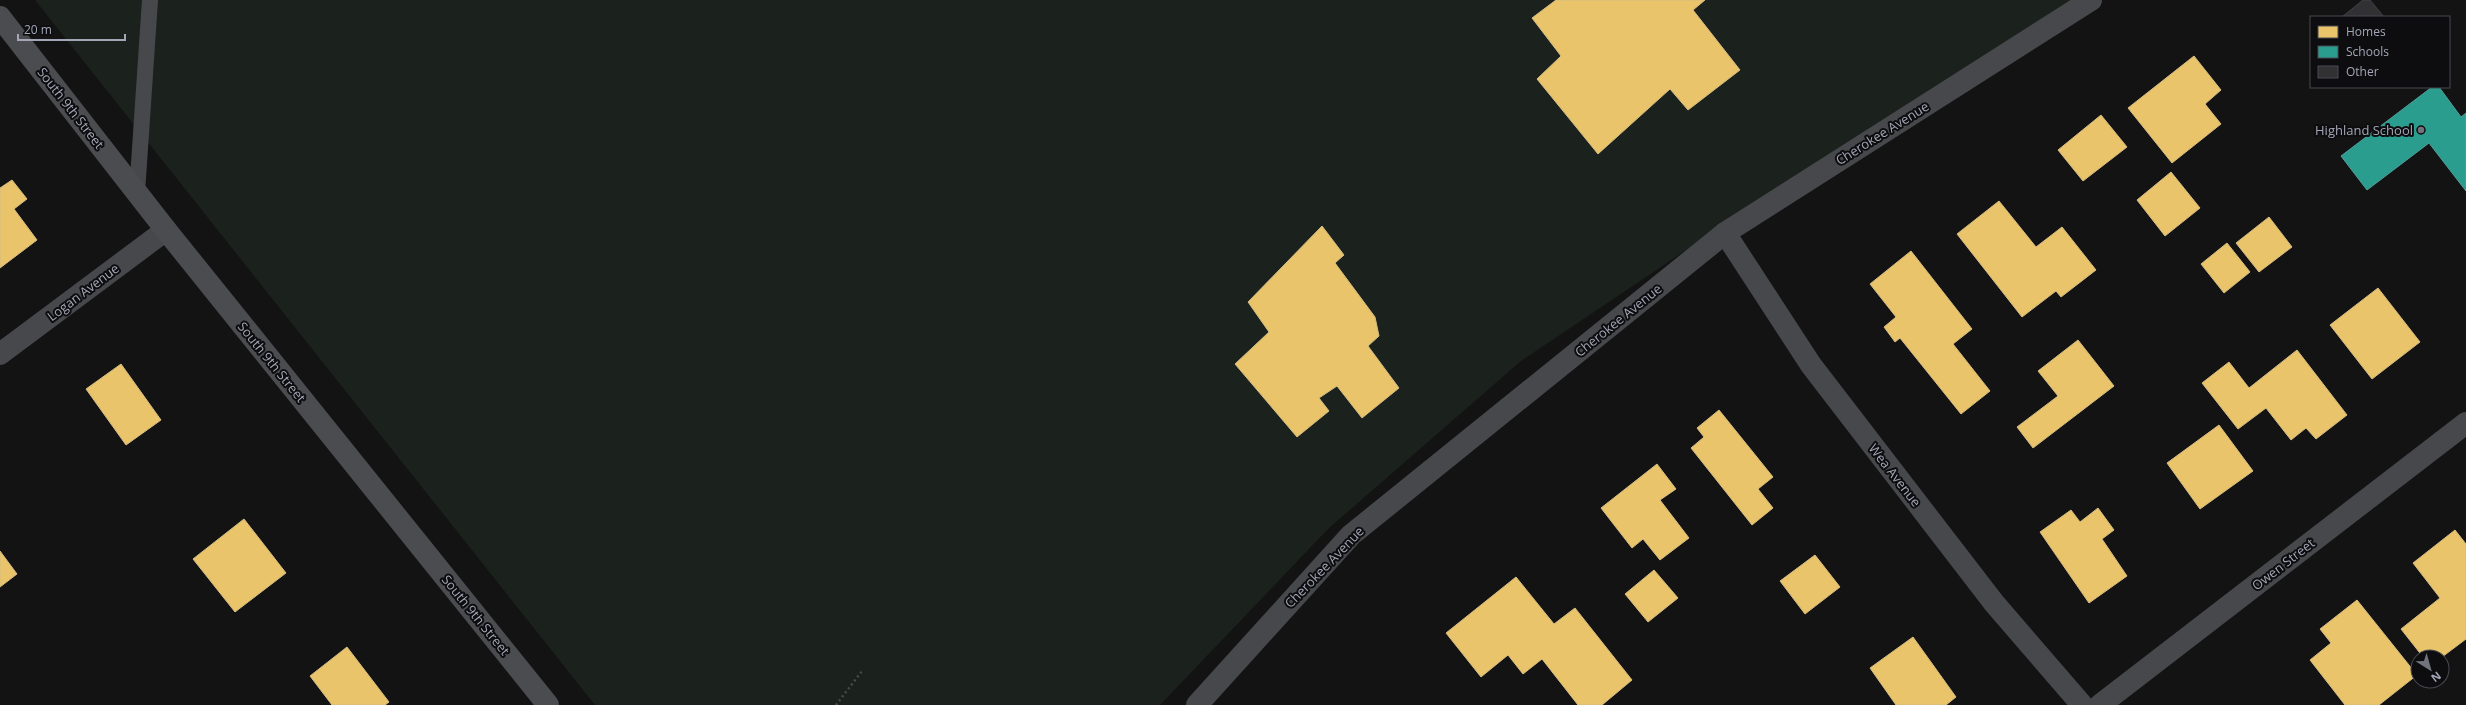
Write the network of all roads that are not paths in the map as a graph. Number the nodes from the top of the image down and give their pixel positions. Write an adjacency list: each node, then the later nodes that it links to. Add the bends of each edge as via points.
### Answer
1 (150, 0): 4 (lane)
2 (2091, 0): 6 (street, Cherokee Avenue)
3 (0, 17): 4 (street, South 9th Street)
4 (137, 193): 5 (street, South 9th Street)
5 (166, 230): 7 (street, Logan Avenue); 9 (street, South 9th Street)
6 (1725, 233): 10 (street, Cherokee Avenue, via 1352,535); 11 (street, Wea Avenue, via 1811,365 1994,603)
7 (0, 354)
8 (2466, 423): 12 (street, Owen Street)
9 (548, 705)
10 (1197, 705)
11 (2082, 705)
12 (2100, 705)

